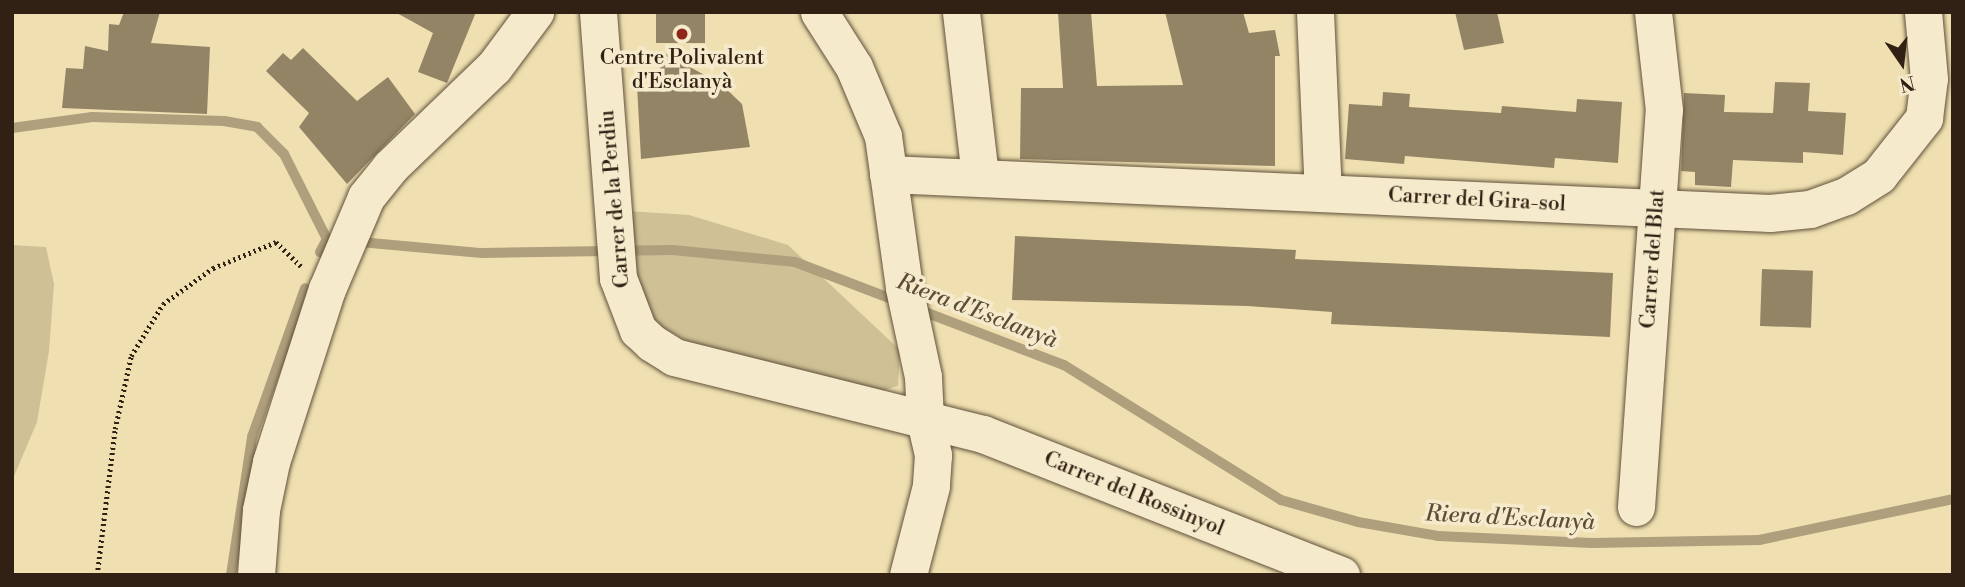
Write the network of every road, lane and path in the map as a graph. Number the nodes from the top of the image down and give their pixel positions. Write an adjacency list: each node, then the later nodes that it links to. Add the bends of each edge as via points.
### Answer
1 (535, 12): 12 (street, via 479,84 390,167 366,197)
2 (598, 12): 13 (street, Carrer de la Perdiu, via 618,274 638,330 674,357)
3 (820, 12): 8 (street, via 873,106 883,135)
4 (961, 12): 9 (street)
5 (1315, 12): 10 (street)
6 (1653, 12): 11 (street, Carrer del Blat, via 1664,110)
7 (1923, 12): 11 (street, Carrer del Gira-sol, via 1929,79 1924,118 1879,176 1846,196 1810,209 1770,213)
8 (888, 174): 9 (street, Carrer del Gira-sol); 13 (street, via 904,288 923,377)
9 (980, 177): 10 (street, Carrer del Gira-sol)
10 (1323, 193): 11 (street, Carrer del Gira-sol)
11 (1657, 208): 14 (street, Carrer del Blat)
12 (333, 276): 15 (path, via 276,242 213,268 163,304 131,356 115,429); 16 (street, via 271,462 261,510)
13 (925, 420): 17 (street, via 933,455 931,486); 18 (street, Carrer del Rossinyol, via 983,434)
14 (1636, 507)
15 (97, 575)
16 (256, 575)
17 (908, 575)
18 (1341, 575)

